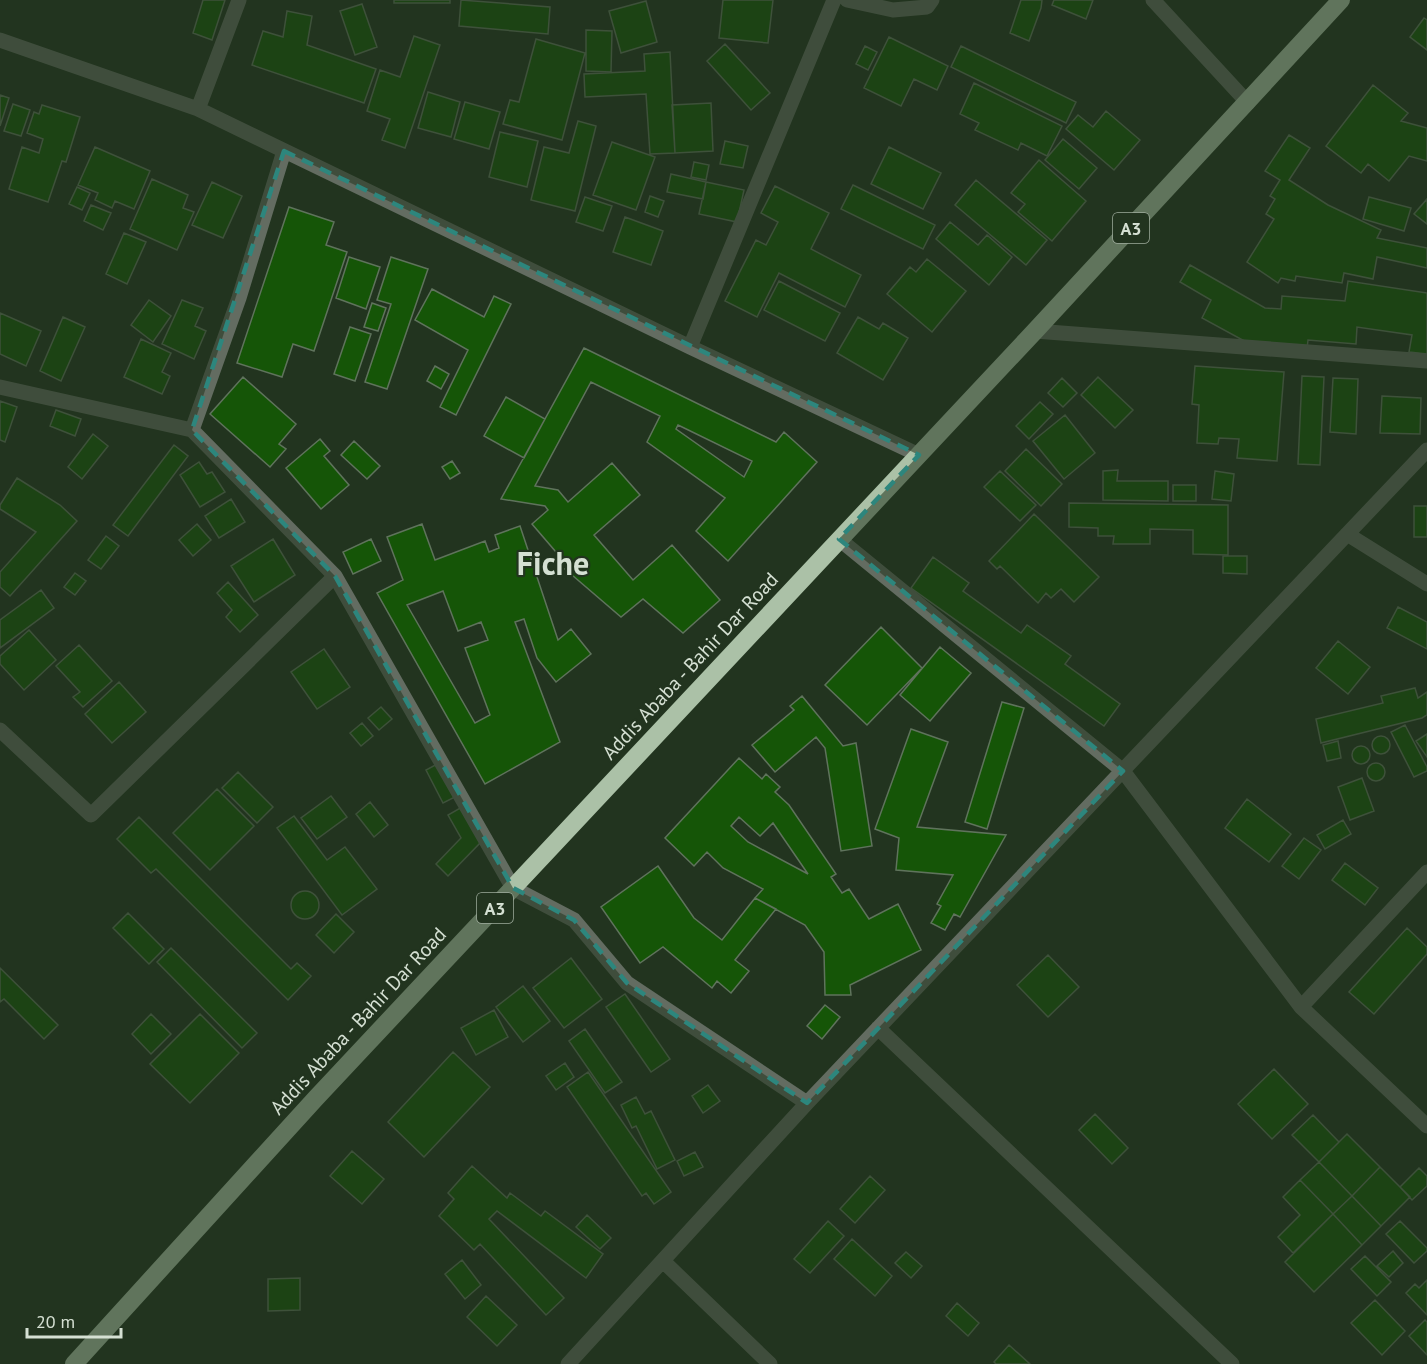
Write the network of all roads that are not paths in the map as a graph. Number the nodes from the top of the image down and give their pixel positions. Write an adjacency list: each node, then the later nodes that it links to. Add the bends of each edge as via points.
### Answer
1 (239, 0): 9 (street)
2 (834, 0): 12 (street)
3 (847, 0): 4 (street, via 893,10 927,7)
4 (932, 0)
5 (1153, 0): 8 (street)
6 (1341, 0): 8 (highway, Addis Ababa - Bahir Dar Road / A3)
7 (0, 40): 9 (street)
8 (1248, 103): 11 (highway, Addis Ababa - Bahir Dar Road / A3)
9 (198, 109): 10 (street)
10 (284, 151): 12 (street); 15 (street, via 239,298)
11 (1035, 331): 13 (street); 17 (highway, Addis Ababa - Bahir Dar Road / A3)
12 (690, 347): 17 (street)
13 (1427, 361)
14 (0, 387): 15 (street)
15 (192, 430): 20 (street)
16 (1427, 450): 18 (street)
17 (919, 454): 19 (highway, Addis Ababa - Bahir Dar Road / A3)
18 (1347, 534): 21 (street); 23 (street)
19 (839, 539): 23 (street); 25 (highway, Addis Ababa - Bahir Dar Road / A3)
20 (336, 576): 22 (street, via 91,815); 25 (street)
21 (1427, 584)
22 (0, 730)
23 (1123, 771): 26 (street); 27 (street)
24 (1427, 872): 26 (street)
25 (513, 888): 28 (street, via 574,920 627,983); 31 (highway, Addis Ababa - Bahir Dar Road / A3)
26 (1301, 1007): 29 (street)
27 (878, 1028): 28 (street); 34 (street)
28 (807, 1103): 30 (street)
29 (1427, 1126)
30 (663, 1261): 32 (street); 33 (street)
31 (74, 1364)
32 (568, 1364)
33 (770, 1364)
34 (1232, 1364)

